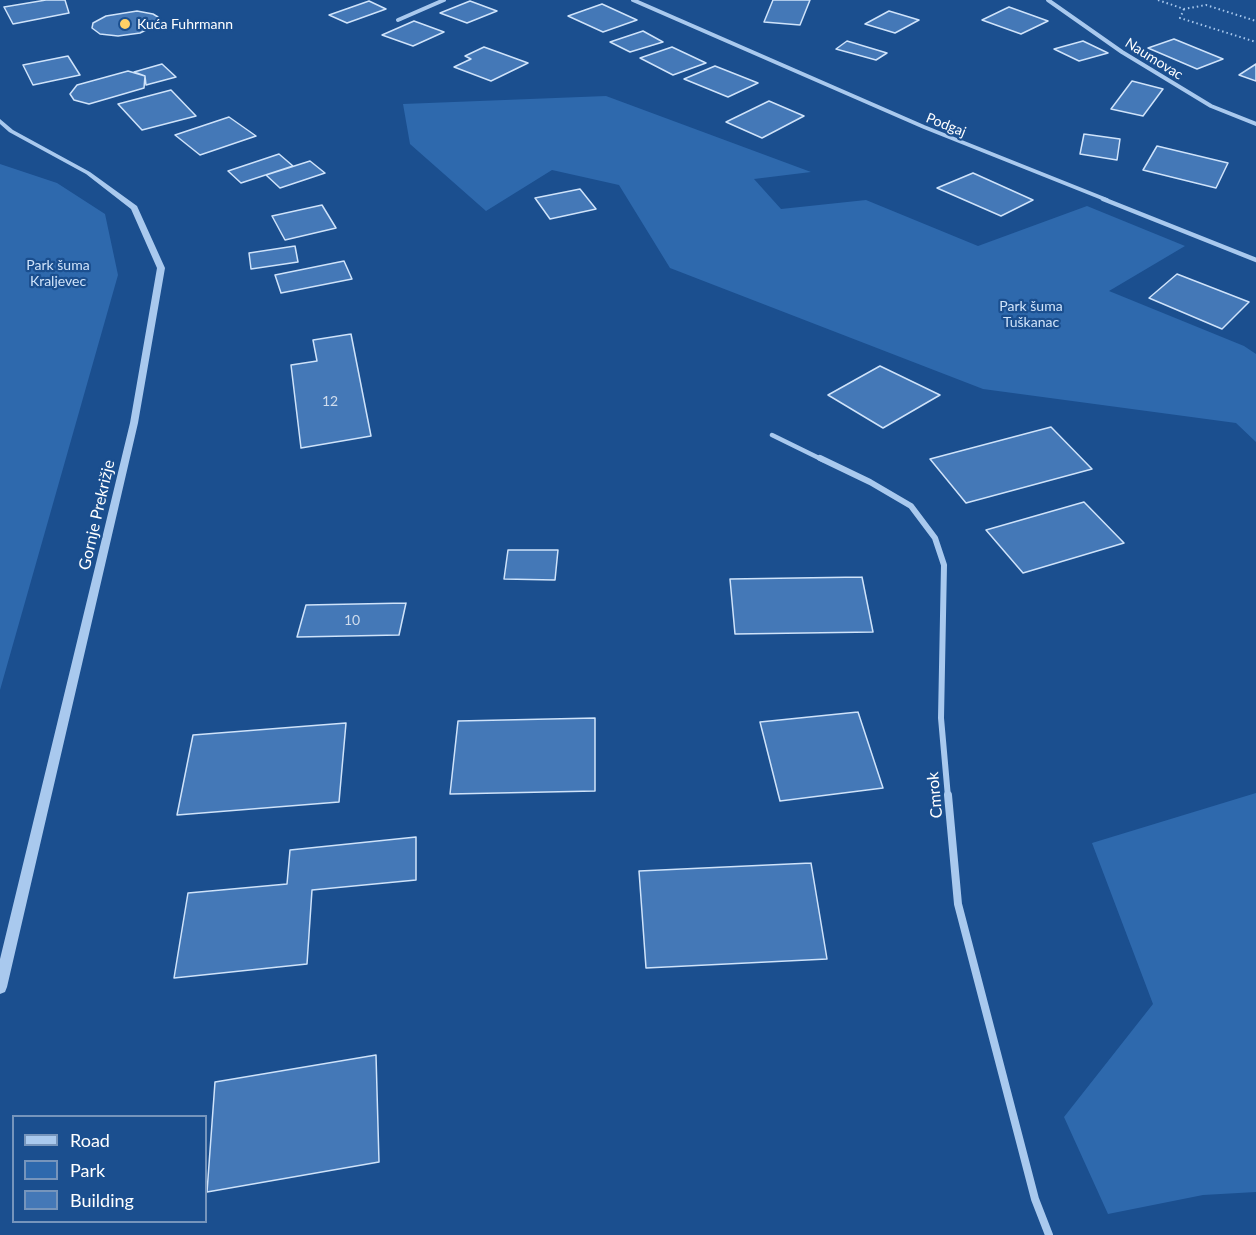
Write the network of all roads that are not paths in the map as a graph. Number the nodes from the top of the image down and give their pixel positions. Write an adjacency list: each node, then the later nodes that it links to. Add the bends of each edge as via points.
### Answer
1 (444, 0): 4 (street)
2 (633, 0): 7 (street, Podgaj, via 924,128)
3 (1048, 0): 6 (street, Naumovac, via 1122,52 1211,106)
4 (398, 20)
5 (0, 121): 9 (street, Gornje Prekrižje, via 11,131 88,173 134,207 161,268 134,423)
6 (1256, 124)
7 (1256, 260)
8 (772, 435): 10 (street, Cmrok, via 911,506 935,538 944,566 941,718 958,904 1035,1200)
9 (0, 987)
10 (1049, 1235)

